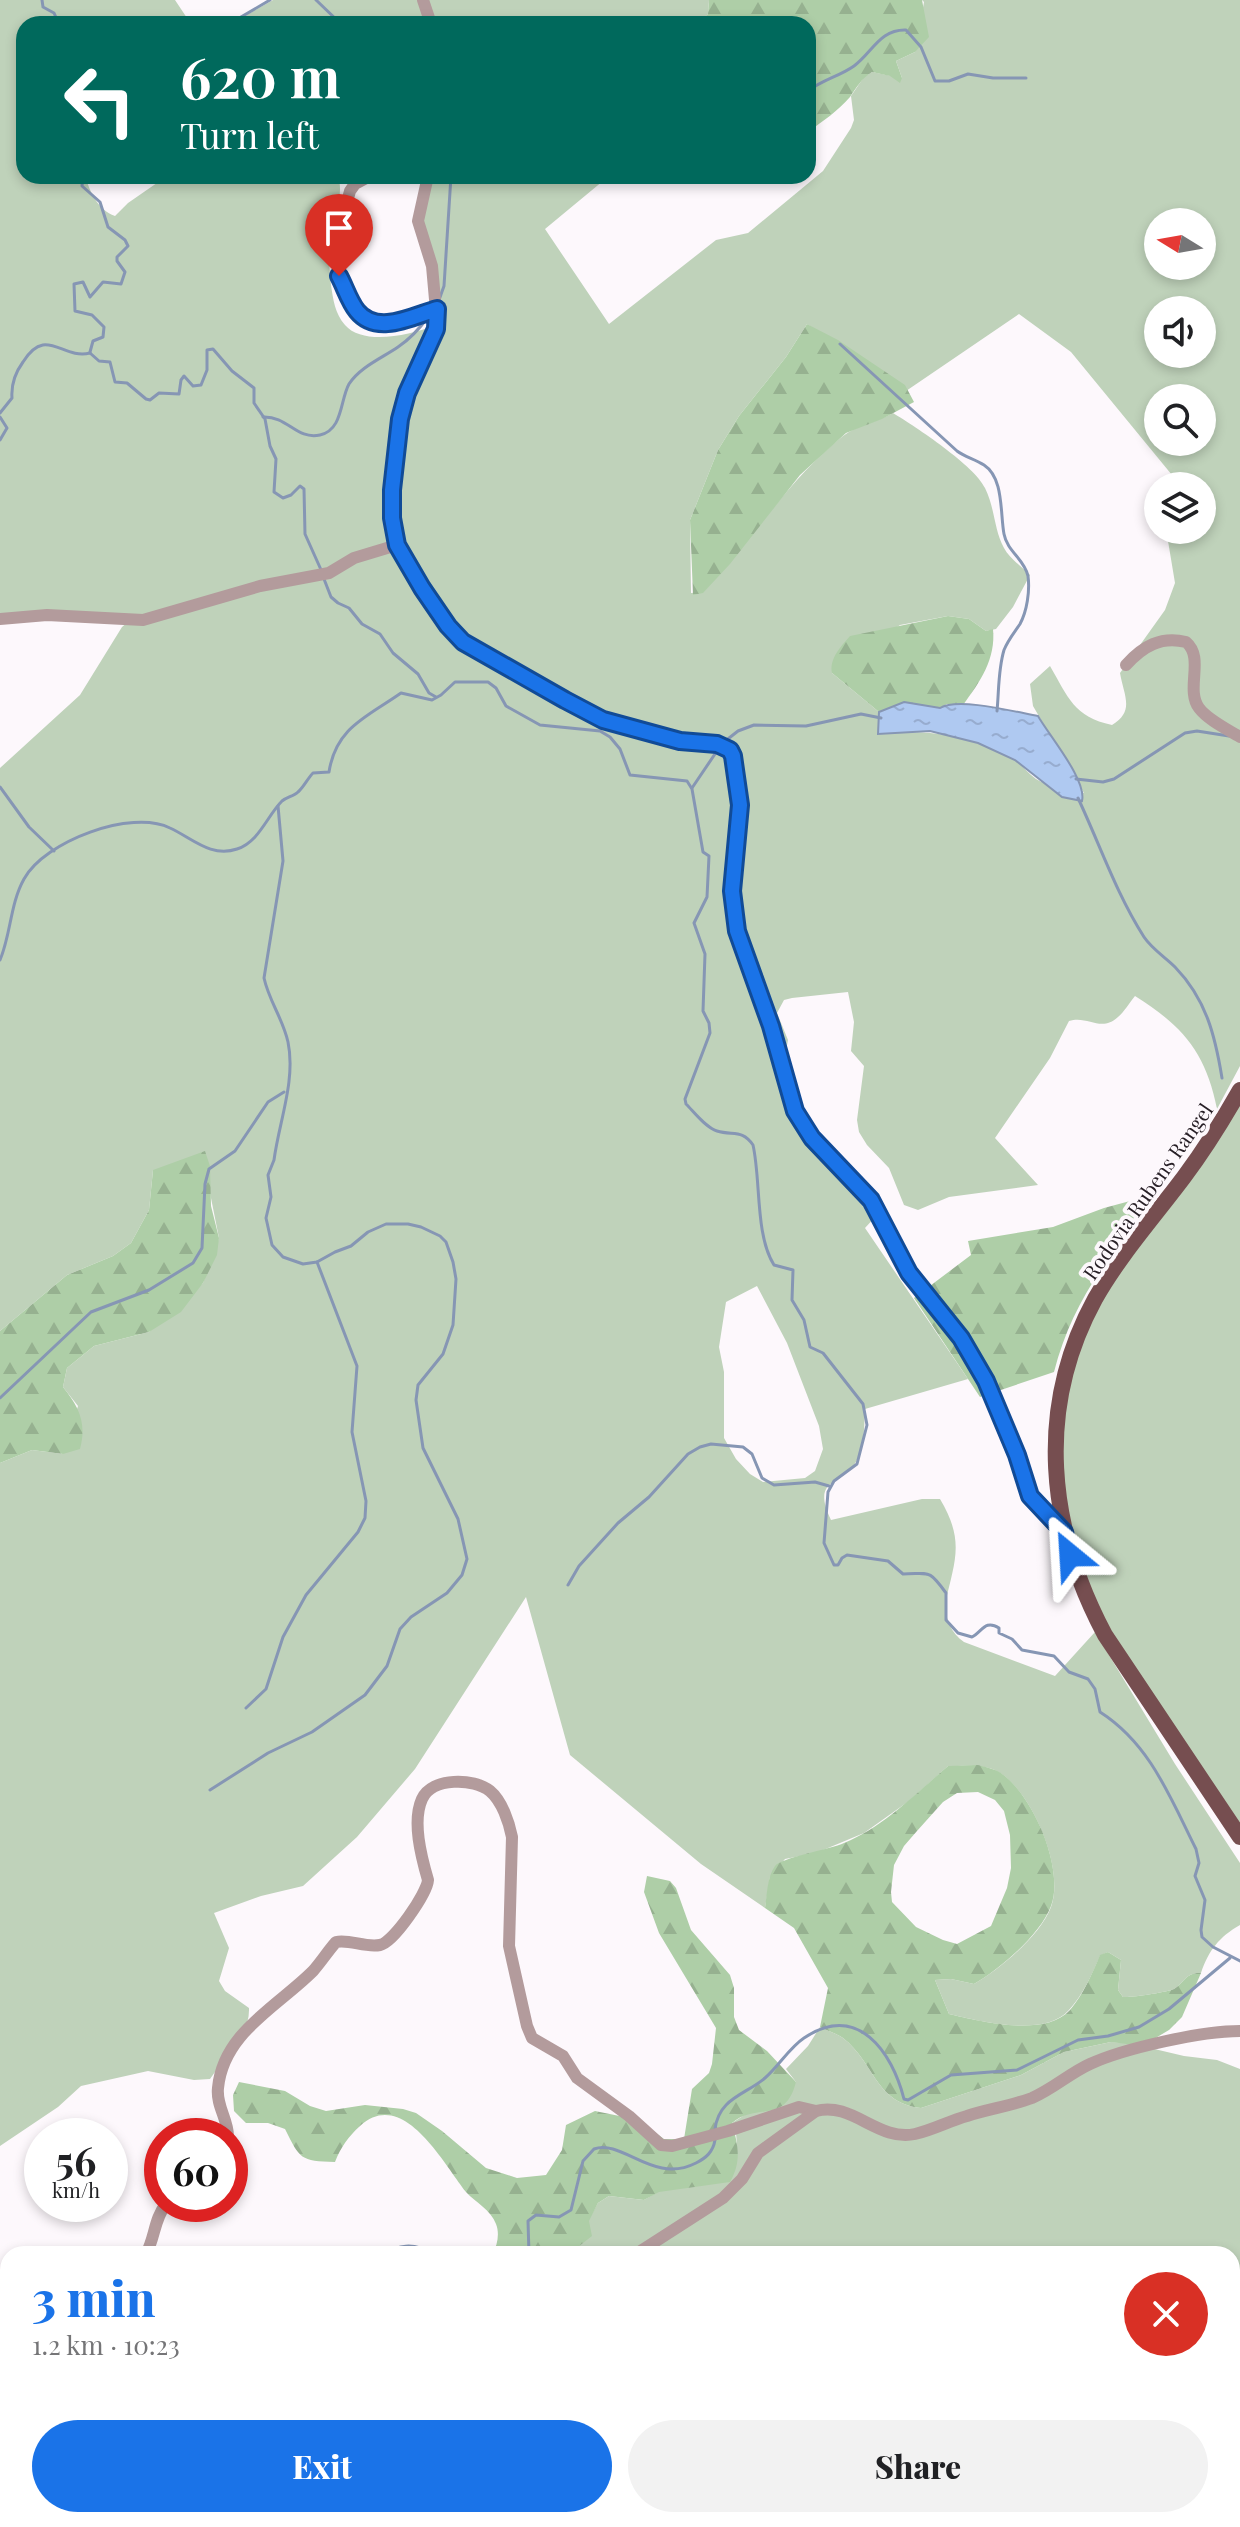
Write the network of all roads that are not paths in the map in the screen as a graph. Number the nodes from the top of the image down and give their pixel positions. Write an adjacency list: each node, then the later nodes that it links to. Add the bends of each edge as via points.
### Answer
1 (355, 184): 3 (street, via 336,251 339,276 357,311 375,323 390,323)
2 (426, 184): 3 (street, via 418,221 432,266)
3 (437, 309): 4 (street, via 436,329 400,419 391,505)
4 (397, 545): 5 (street, via 324,574 136,621 47,615); 9 (street, via 448,626 470,647 603,720 730,750 740,805 732,891 737,931 795,1111 812,1138 871,1200 909,1273 961,1338 986,1381 1030,1496)
5 (0, 619)
6 (1126, 665): 7 (street, via 1153,644 1186,642 1193,651 1199,708)
7 (1240, 737)
8 (1240, 1090): 9 (main road, Rodovia Rubens Rangel, via 1201,1154 1109,1278 1075,1342 1057,1416 1056,1475)
9 (1064, 1532): 10 (main road, Rodovia Rubens Rangel, via 1105,1635)
10 (1240, 1837)
11 (1240, 2031): 12 (street, via 1208,2033 1111,2057 1032,2098 912,2135 891,2134 839,2110)
12 (816, 2111): 13 (street, via 799,2107 728,2131 661,2145 577,2078 560,2053 532,2038 509,1946 510,1826 489,1790 460,1782 435,1786 423,1796 417,1818 427,1889 394,1936 380,1945 336,1942 311,1973 227,2052 217,2094); 16 (street, via 758,2153 723,2198)
13 (225, 2118)
14 (157, 2222): 15 (street)
15 (150, 2246)
16 (648, 2246)

